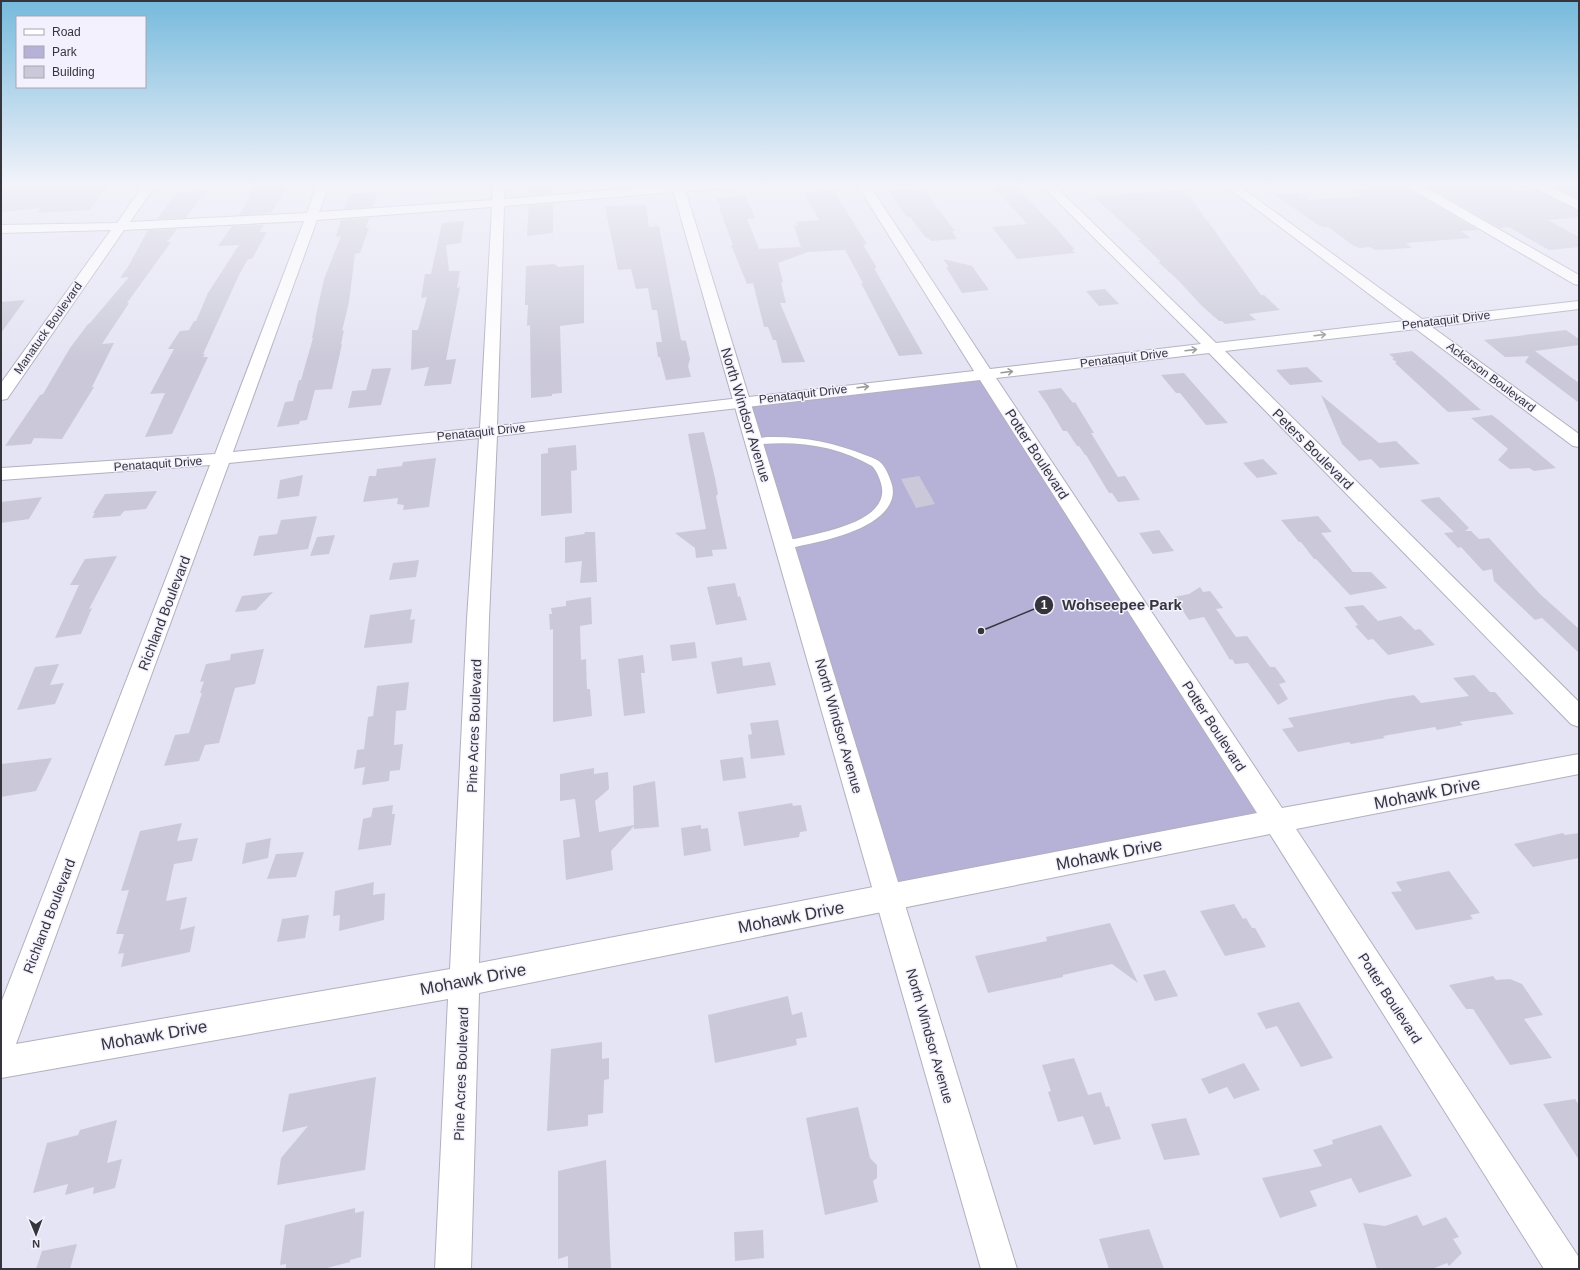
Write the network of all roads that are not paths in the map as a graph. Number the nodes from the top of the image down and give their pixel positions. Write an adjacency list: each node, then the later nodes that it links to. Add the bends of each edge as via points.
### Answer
1 (109, 242): 14 (street, Manatuck Boulevard)
2 (302, 242): 19 (street, Richland Boulevard)
3 (497, 242): 16 (street, Pine Acres Boulevard)
4 (694, 242): 15 (street, North Windsor Avenue)
5 (899, 242): 13 (street, Potter Boulevard)
6 (1105, 242): 12 (street, Peters Boulevard)
7 (1308, 242): 11 (street, Ackerson Boulevard)
8 (1512, 242): 9 (street)
9 (1579, 281)
10 (1579, 305): 11 (street, Penataquit Drive)
11 (1419, 324): 12 (street, Penataquit Drive, one-way to 11); 18 (street, Ackerson Boulevard)
12 (1212, 347): 13 (street, Penataquit Drive, one-way to 12); 22 (street, Peters Boulevard)
13 (985, 374): 15 (street, Penataquit Drive, one-way to 13); 24 (street, Potter Boulevard)
14 (1, 395)
15 (741, 402): 16 (street, Penataquit Drive); 17 (street, North Windsor Avenue)
16 (488, 432): 19 (street, Penataquit Drive); 26 (street, Pine Acres Boulevard)
17 (753, 442): 21 (street, North Windsor Avenue); 21 (lane, via 807,441 844,449 876,464 888,486 885,504 871,517 812,540)
18 (1579, 442)
19 (221, 459): 20 (street, Penataquit Drive); 27 (street, Richland Boulevard)
20 (1, 474)
21 (785, 545): 25 (street, North Windsor Avenue)
22 (1579, 718)
23 (1579, 764): 24 (street, Mohawk Drive)
24 (1276, 821): 25 (street, Mohawk Drive); 31 (street, Potter Boulevard)
25 (889, 898): 26 (street, Mohawk Drive); 30 (street, North Windsor Avenue)
26 (464, 981): 28 (street, Mohawk Drive); 29 (street, Pine Acres Boulevard)
27 (1, 1043)
28 (1, 1062)
29 (453, 1269)
30 (999, 1269)
31 (1565, 1269)

